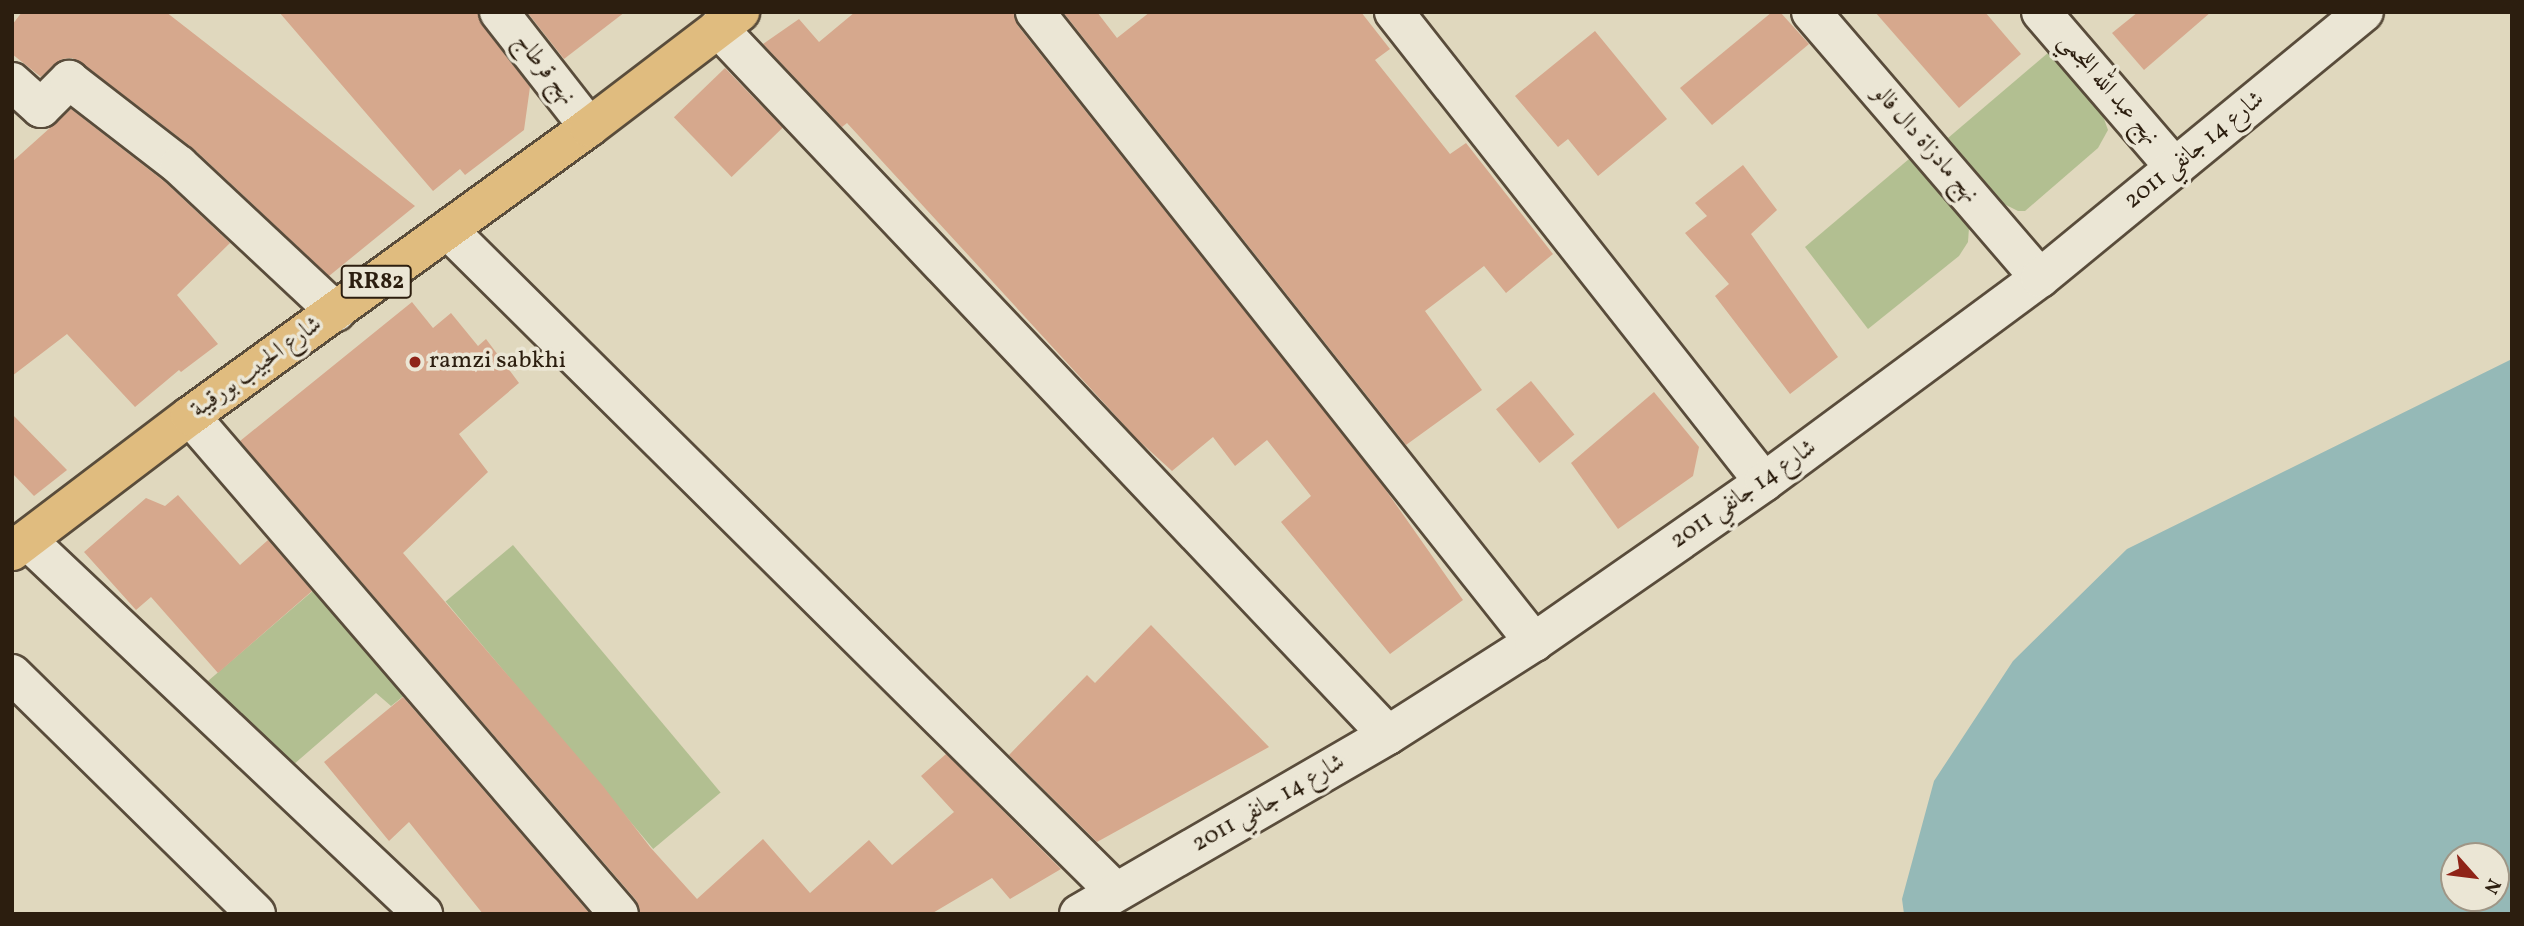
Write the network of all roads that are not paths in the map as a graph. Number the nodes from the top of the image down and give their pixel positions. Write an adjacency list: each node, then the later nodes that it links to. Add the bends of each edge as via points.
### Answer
1 (499, 12): 9 (street, نهج قرطاج)
2 (1035, 12): 17 (street)
3 (1394, 12): 15 (street)
4 (1811, 12): 12 (street, نهج مادزاة دال فالو)
5 (2040, 12): 10 (street, نهج عبد الله اللجمي)
6 (2364, 12): 10 (street, شارع 14 جانفي 2011)
7 (729, 20): 9 (main road, شارع الحبيب بورقيبة / RR82); 19 (street)
8 (12, 82): 13 (street, via 41,108 69,79 179,165)
9 (589, 127): 11 (main road, شارع الحبيب بورقيبة / RR82)
10 (2175, 168): 12 (street, شارع 14 جانفي 2011)
11 (448, 230): 13 (main road, شارع الحبيب بورقيبة / RR82); 20 (street)
12 (2040, 278): 15 (street, شارع 14 جانفي 2011)
13 (336, 312): 14 (main road, شارع الحبيب بورقيبة / RR82)
14 (190, 416): 16 (main road, شارع الحبيب بورقيبة / RR82); 23 (street)
15 (1764, 482): 17 (street, شارع 14 جانفي 2011)
16 (20, 545): 22 (street)
17 (1534, 642): 19 (street, شارع 14 جانفي 2011)
18 (12, 674): 21 (street)
19 (1388, 734): 20 (street, شارع 14 جانفي 2011)
20 (1116, 892): 24 (street, شارع 14 جانفي 2011)
21 (256, 914)
22 (423, 914)
23 (619, 914)
24 (1079, 914)

